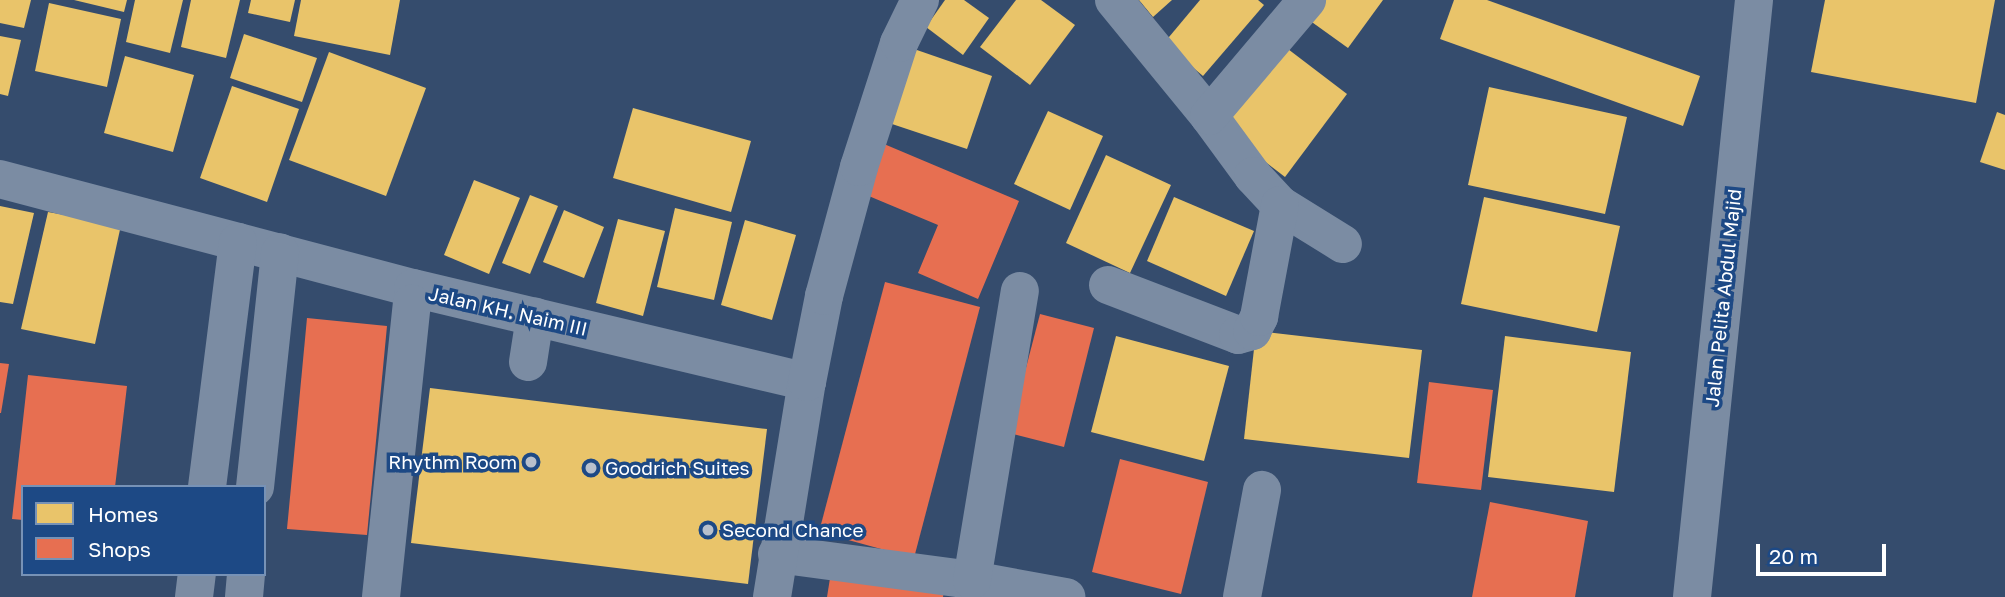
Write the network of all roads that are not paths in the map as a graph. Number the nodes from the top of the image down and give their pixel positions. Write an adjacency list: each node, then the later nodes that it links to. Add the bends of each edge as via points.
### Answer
1 (920, 0): 16 (street, via 899,43 859,167 824,296)
2 (1114, 0): 5 (street)
3 (1307, 0): 5 (street)
4 (1754, 0): 30 (street, Jalan Pelita Abdul Majid)
5 (1209, 116): 7 (street)
6 (0, 179): 8 (street, Jalan KH. Naim III)
7 (1280, 205): 9 (street); 11 (street, via 1259,317 1252,331 1238,335)
8 (237, 242): 10 (street, Jalan KH. Naim III); 17 (street)
9 (1343, 244)
10 (280, 251): 14 (street, Jalan KH. Naim III); 18 (street)
11 (1108, 285)
12 (1020, 291): 23 (street)
13 (412, 304): 26 (street)
14 (535, 317): 15 (street); 16 (street, Jalan KH. Naim III)
15 (528, 362)
16 (807, 382): 20 (street)
17 (207, 485)
18 (255, 485)
19 (1262, 490): 29 (street)
20 (777, 554): 23 (street); 27 (street)
21 (197, 576): 24 (street)
22 (246, 576): 25 (street)
23 (972, 580): 28 (street)
24 (194, 597)
25 (243, 597)
26 (381, 597)
27 (772, 597)
28 (1066, 597)
29 (1242, 597)
30 (1692, 597)

